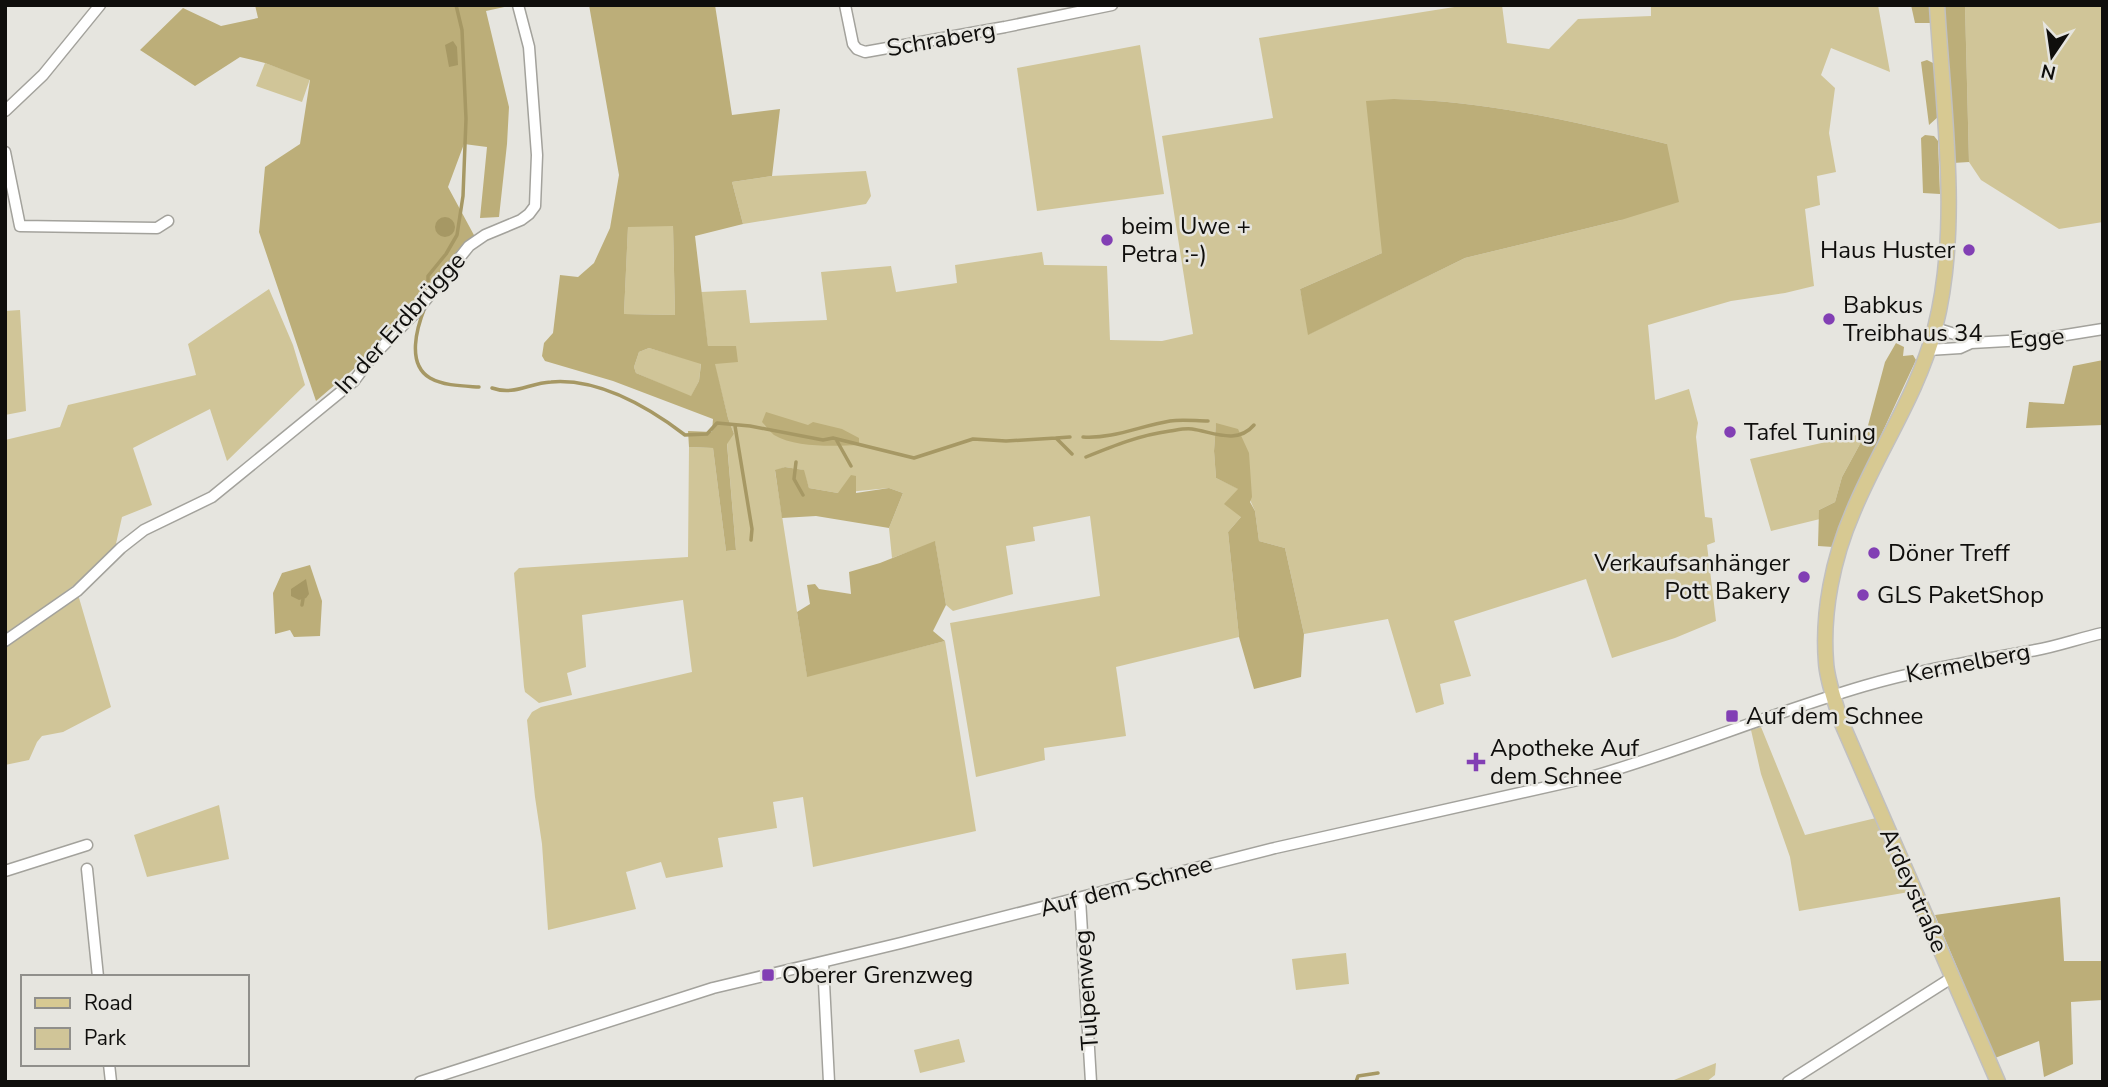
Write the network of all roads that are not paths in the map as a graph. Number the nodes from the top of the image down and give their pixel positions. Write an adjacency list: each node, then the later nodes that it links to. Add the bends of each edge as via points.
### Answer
1 (100, 5): 6 (street)
2 (518, 5): 15 (street, In der Erdbrügge, via 529,47 537,155 535,206 529,214 469,246 354,381 212,497 144,530 77,591)
3 (845, 5): 4 (street, Schraberg, via 853,44 865,51)
4 (1112, 5)
5 (1937, 5): 10 (main road, Ardeystraße, via 1948,229)
6 (90, 11): 7 (street, via 43,75)
7 (5, 111)
8 (5, 152): 9 (street, via 20,226 157,228)
9 (168, 221)
10 (1935, 328): 12 (street, Egge); 13 (main road, Ardeystraße)
11 (2103, 329): 12 (street, Egge)
12 (1971, 343): 13 (street, Egge)
13 (1928, 350): 16 (main road, Ardeystraße, via 1905,410 1843,537 1825,625 1826,664)
14 (2103, 633): 16 (street, Kermelberg, via 1936,667)
15 (5, 641)
16 (1834, 696): 20 (street, Auf dem Schnee, via 1591,777 1324,836); 23 (main road, Ardeystraße, via 1870,792)
17 (88, 845): 19 (street)
18 (87, 869): 22 (street)
19 (5, 871)
20 (1080, 898): 21 (street, Auf dem Schnee); 26 (street, Tulpenweg)
21 (822, 963): 24 (street, Auf dem Schnee, via 713,988); 25 (street)
22 (98, 975)
23 (1953, 977): 27 (street); 28 (main road, Ardeystraße)
24 (419, 1082)
25 (829, 1082)
26 (1091, 1082)
27 (1788, 1082)
28 (1998, 1082)

